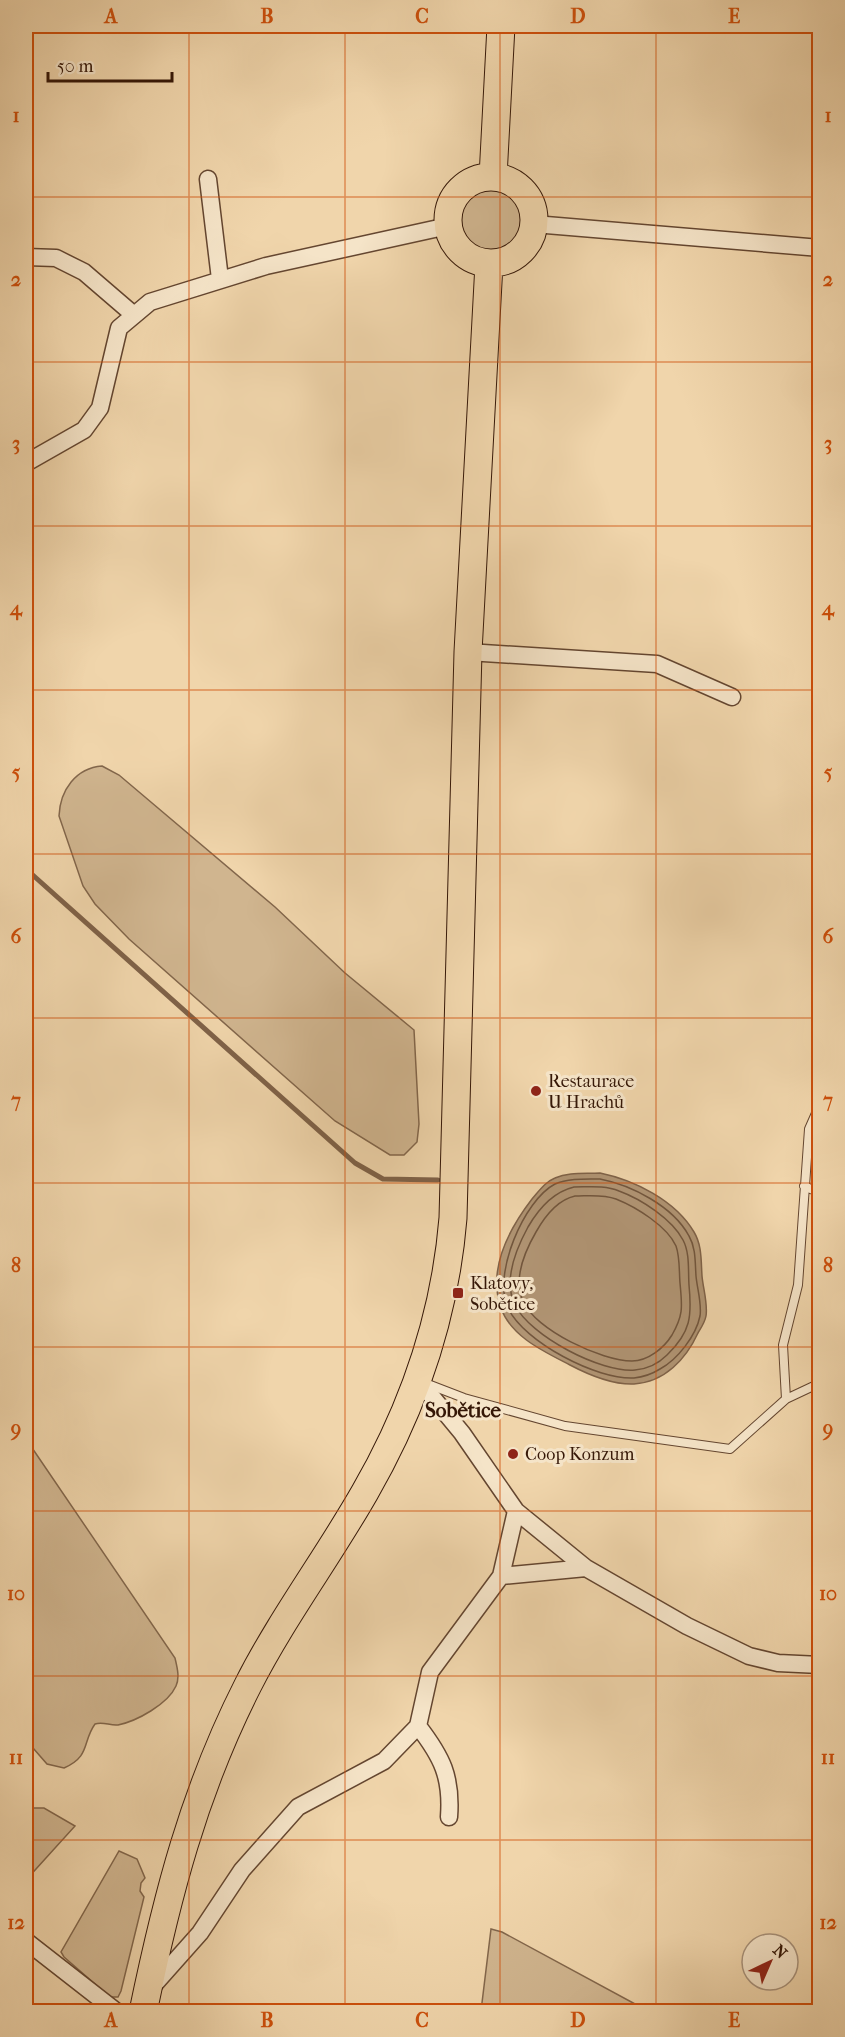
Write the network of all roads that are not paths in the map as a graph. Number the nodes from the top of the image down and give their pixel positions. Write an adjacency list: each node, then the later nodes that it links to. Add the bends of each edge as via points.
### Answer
1 (501, 26): 2 (main road)
2 (493, 177): 4 (main road, via 521,189 531,205); 5 (main road, via 476,180 460,190 450,206)
3 (208, 179): 9 (street)
4 (534, 224): 6 (street); 8 (main road, via 529,242 516,256)
5 (448, 226): 8 (main road, via 458,249); 9 (street)
6 (819, 248)
7 (26, 257): 10 (street, via 56,258 84,272)
8 (489, 264): 12 (main road)
9 (220, 279): 10 (street, via 150,302)
10 (134, 315): 11 (street, via 119,328 100,408 90,423)
11 (26, 464)
12 (468, 652): 13 (street, via 657,664); 17 (main road, via 453,1218 445,1282)
13 (732, 697)
14 (819, 1104): 15 (lane, via 808,1129)
15 (804, 1186): 16 (lane); 19 (lane, via 798,1285 783,1345)
16 (819, 1192)
17 (419, 1381): 19 (lane, via 565,1426 730,1449); 20 (street, via 462,1433); 27 (main road, via 365,1492 275,1634 217,1750 177,1861)
18 (819, 1383): 19 (lane)
19 (786, 1399)
20 (516, 1511): 21 (street); 22 (street)
21 (586, 1568): 22 (street); 23 (street, via 687,1626 749,1656 778,1663)
22 (501, 1576): 24 (street, via 430,1672)
23 (819, 1665)
24 (418, 1726): 25 (street, via 444,1767 451,1789); 27 (street, via 384,1761 298,1807 242,1870 200,1933)
25 (450, 1816)
26 (26, 1941): 28 (street)
27 (145, 2002)
28 (117, 2012)

